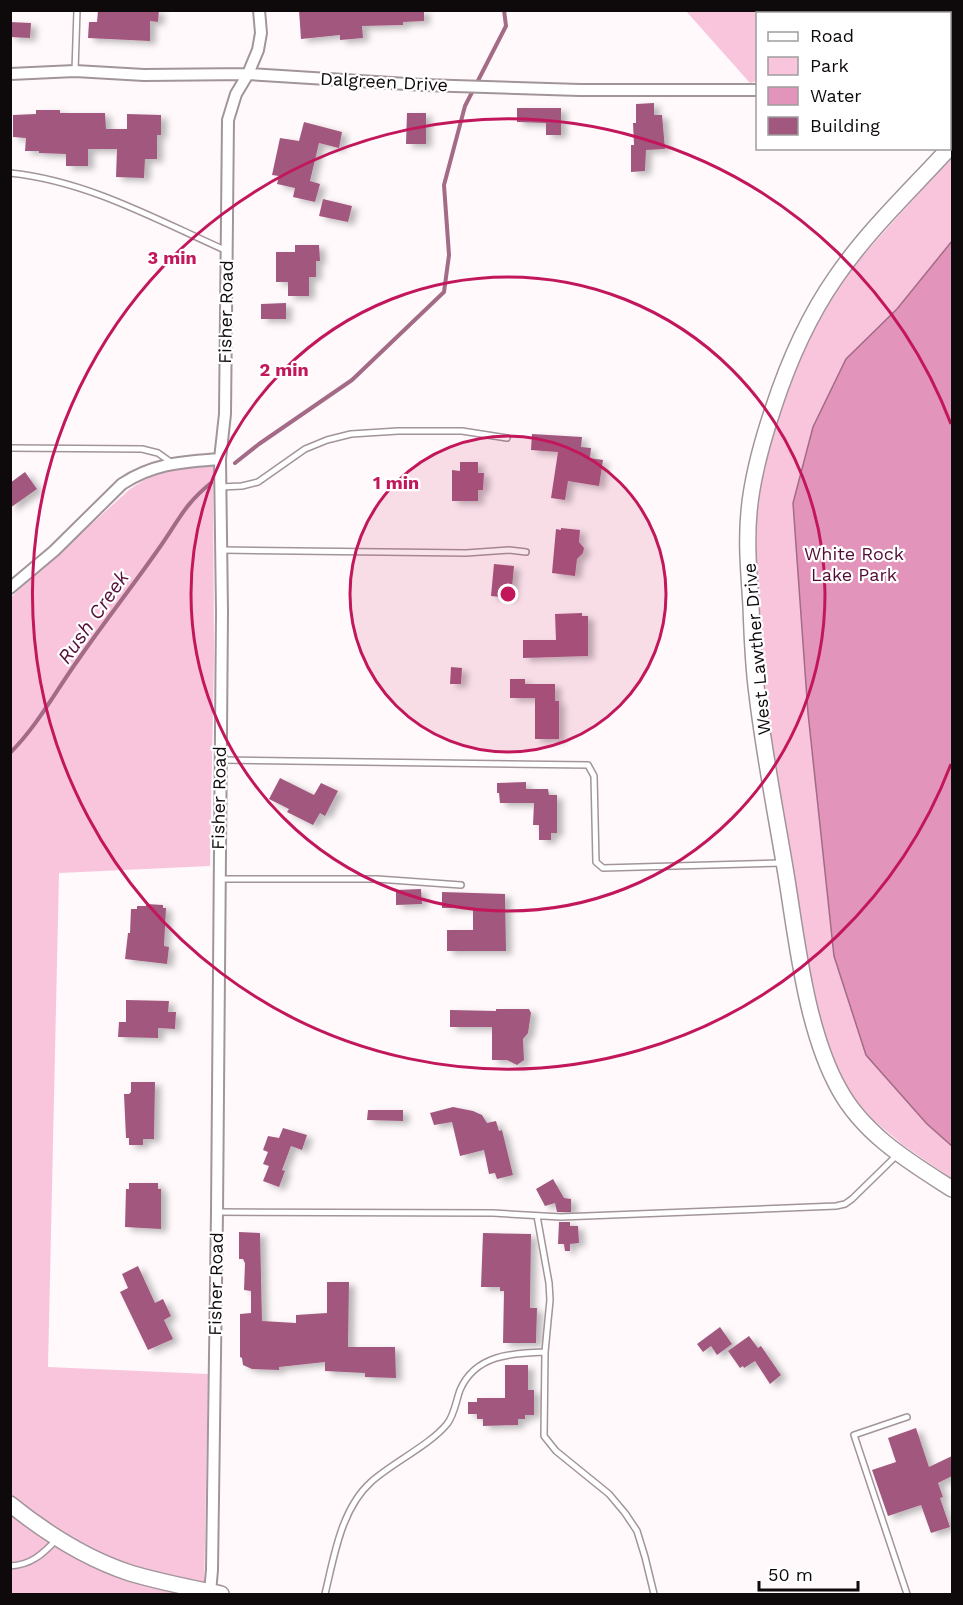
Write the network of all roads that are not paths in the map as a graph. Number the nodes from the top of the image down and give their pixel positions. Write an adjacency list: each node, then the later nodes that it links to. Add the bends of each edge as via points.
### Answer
1 (76, 10): 3 (lane)
2 (259, 10): 5 (street, Fisher Road, via 261,33)
3 (75, 72): 4 (street, Dalgreen Drive); 5 (street, Dalgreen Drive)
4 (10, 74)
5 (248, 74): 6 (street, Dalgreen Drive, via 501,88); 9 (street, Fisher Road, via 236,94 228,120)
6 (756, 90)
7 (948, 150): 19 (street, West Lawther Drive, via 859,246 825,293 793,356 758,459 748,513 751,617 757,693)
8 (10, 173): 9 (lane, via 102,194)
9 (227, 251): 12 (street, Fisher Road, via 225,414)
10 (507, 438): 14 (lane, via 462,431 351,434 306,449 258,482)
11 (10, 448): 13 (lane, via 142,449 158,453)
12 (220, 459): 13 (street); 14 (street, Fisher Road)
13 (172, 463): 17 (street, via 122,484)
14 (221, 487): 15 (street, Fisher Road)
15 (222, 550): 16 (lane); 18 (street, Fisher Road)
16 (526, 552)
17 (10, 588)
18 (220, 760): 19 (lane, via 588,765 594,776 596,862 603,868); 20 (street, Fisher Road)
19 (784, 863): 22 (street, West Lawther Drive, via 802,967 827,1065 857,1116)
20 (218, 879): 21 (lane, via 377,879); 24 (street, Fisher Road)
21 (461, 885)
22 (898, 1154): 23 (street, West Lawther Drive); 25 (lane, via 852,1199 836,1206)
23 (952, 1188)
24 (217, 1212): 25 (lane); 31 (street, Fisher Road, via 212,1570)
25 (537, 1216): 26 (lane, via 549,1292)
26 (545, 1352): 32 (lane, via 512,1353 484,1361 463,1382 448,1424 370,1483 342,1530); 33 (lane, via 544,1436 556,1451 609,1494 637,1531)
27 (907, 1418): 34 (lane, via 854,1436)
28 (10, 1504): 29 (street)
29 (58, 1538): 30 (lane, via 33,1561); 31 (street, via 129,1573)
30 (10, 1566)
31 (215, 1593)
32 (325, 1594)
33 (654, 1594)
34 (908, 1594)

